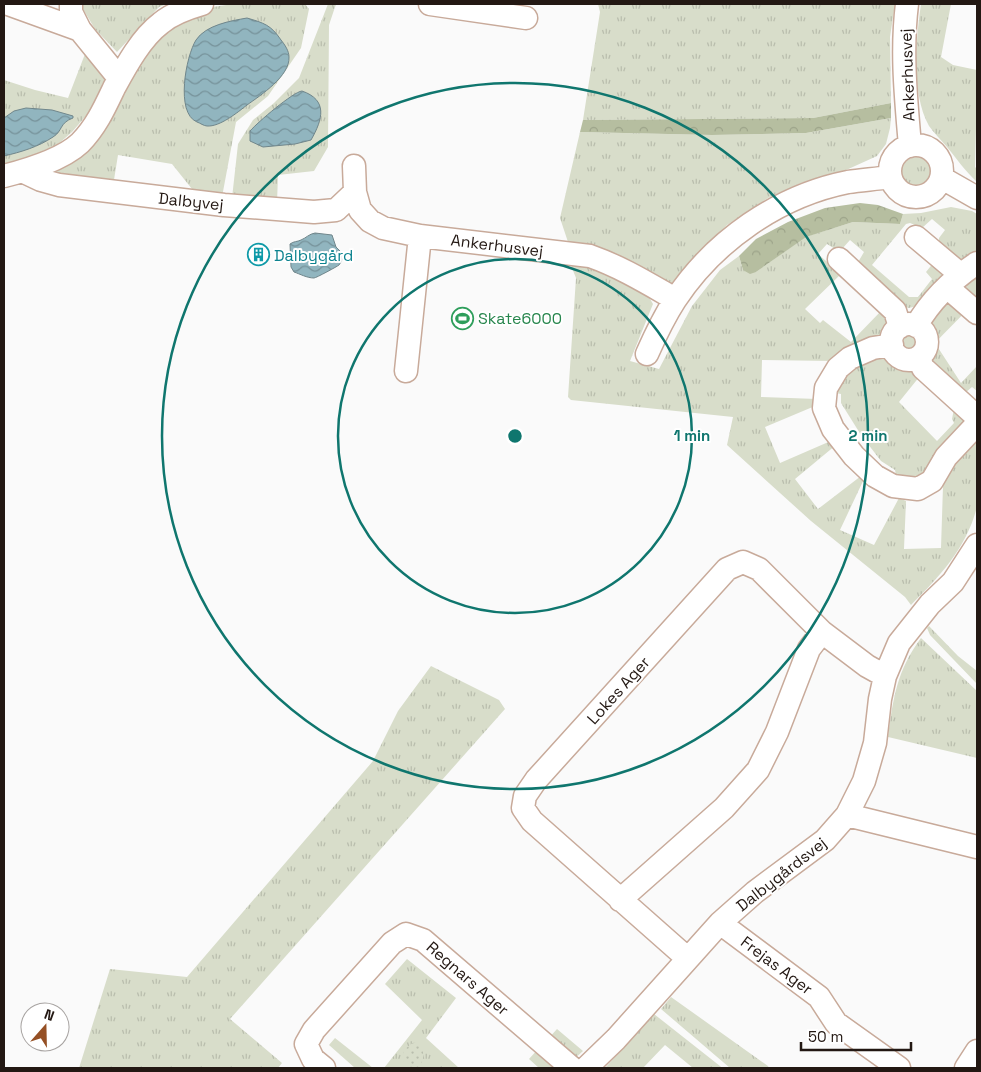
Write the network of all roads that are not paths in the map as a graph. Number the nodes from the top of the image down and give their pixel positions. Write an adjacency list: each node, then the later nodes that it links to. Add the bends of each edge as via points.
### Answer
1 (8, 4): 7 (street)
2 (71, 4): 7 (street, via 71,12)
3 (202, 4): 8 (street, Dalbyvej, via 160,23 145,39)
4 (430, 4): 6 (street)
5 (907, 4): 9 (street, Ankerhusvej, via 903,73)
6 (526, 18)
7 (80, 30): 8 (street)
8 (120, 78): 11 (street, Dalbyvej, via 101,115 79,144 46,163)
9 (910, 146): 12 (street, via 896,154); 13 (street, via 932,150 941,163)
10 (354, 166): 14 (street, Ankerhusvej)
11 (13, 174): 14 (street, Dalbyvej, via 59,185 314,212 336,210)
12 (890, 177): 13 (street, via 899,192 915,198 932,192); 20 (street, via 806,194 768,212 732,236)
13 (942, 178): 15 (street)
14 (355, 192): 16 (street, Ankerhusvej, via 360,210 370,221 383,228)
15 (977, 198)
16 (420, 236): 20 (street, Ankerhusvej, via 590,256 634,274); 25 (street)
17 (916, 237): 19 (street)
18 (839, 259): 22 (street, via 895,311)
19 (961, 275): 21 (street); 22 (street)
20 (675, 299): 23 (street)
21 (977, 313)
22 (903, 333): 24 (street, via 923,331 927,343 924,354); 24 (street, via 893,352 900,359); 27 (street, via 850,358 838,368 826,388 824,408 833,429 854,456 875,476 893,486 918,489 932,481 946,457)
23 (647, 354)
24 (919, 358): 26 (street, via 924,368)
25 (406, 371)
26 (977, 416)
27 (977, 424)
28 (975, 554): 30 (street, Dalbygårdsvej, via 908,630)
29 (822, 632): 30 (street, Lokes Ager); 33 (street, via 809,649 777,732 758,770 724,808); 33 (street, Lokes Ager, via 759,569 743,562 728,569 536,780 525,796 523,808 532,821)
30 (885, 676): 31 (street, Dalbygårdsvej, via 875,744 864,781)
31 (846, 815): 32 (street); 34 (street, Dalbygårdsvej, via 825,840 755,892)
32 (977, 846)
33 (620, 900): 35 (street, Lokes Ager)
34 (720, 923): 35 (street, Dalbygårdsvej); 40 (street, Frejas Ager, via 819,997 836,1023)
35 (687, 958): 39 (street, Dalbygårdsvej)
36 (977, 1051): 41 (street)
37 (324, 1068): 38 (street, Regnars Ager, via 313,1058 306,1044 314,1030 392,944 406,934 423,940)
38 (572, 1068)
39 (586, 1068)
40 (899, 1068)
41 (966, 1068)

